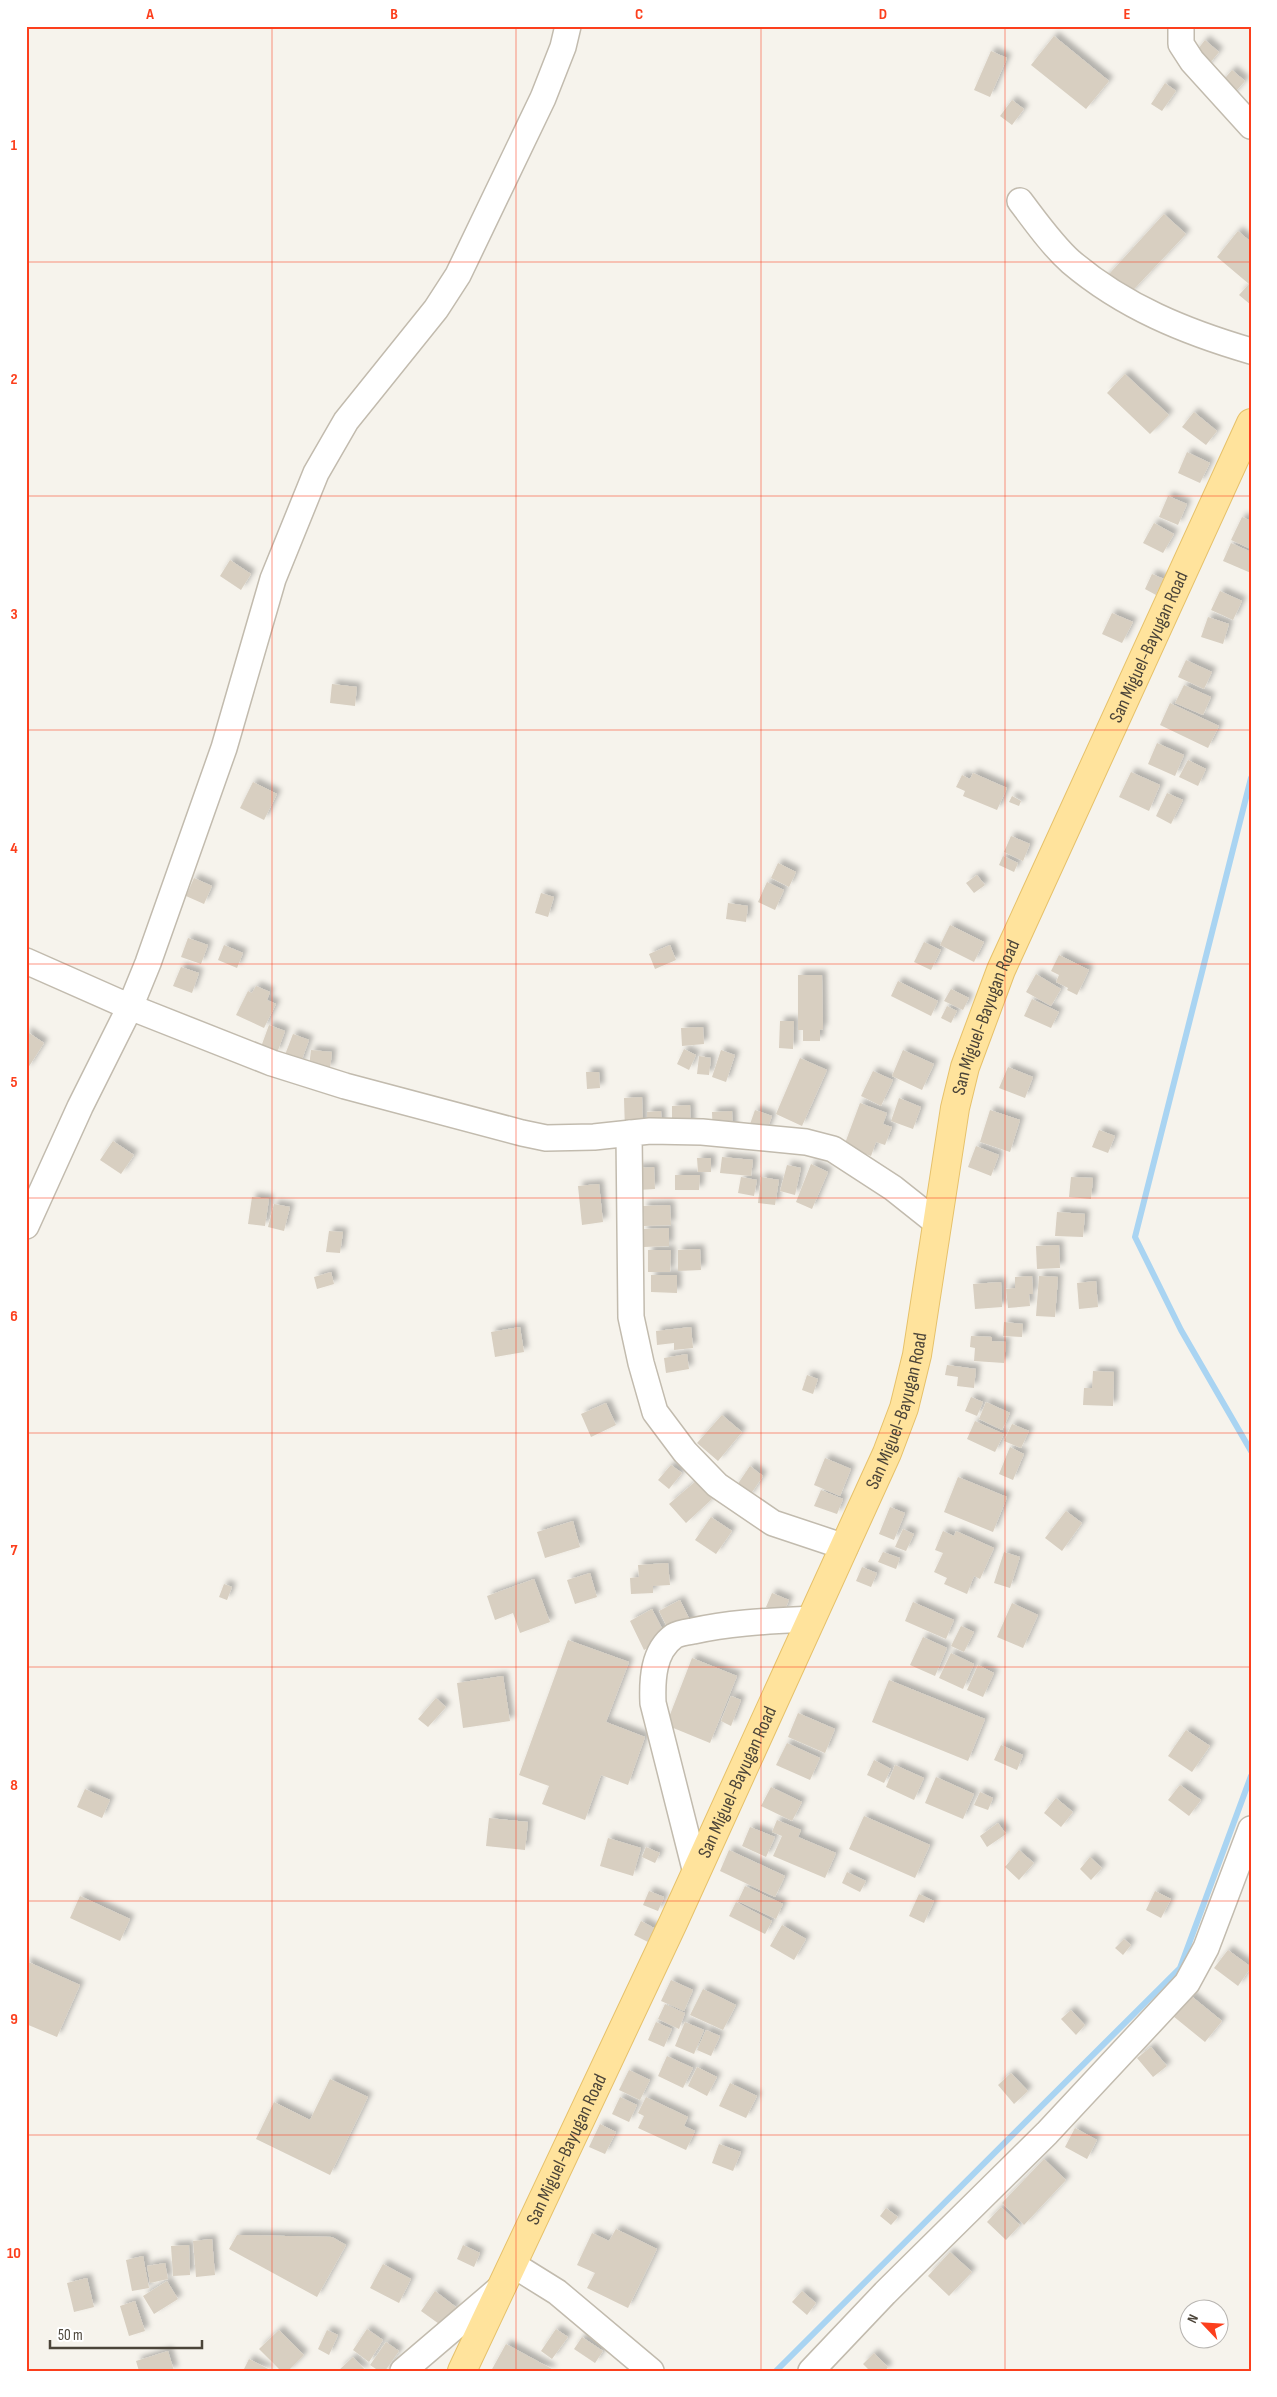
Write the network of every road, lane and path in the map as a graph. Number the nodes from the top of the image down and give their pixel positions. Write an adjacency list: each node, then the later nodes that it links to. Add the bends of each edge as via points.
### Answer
1 (568, 26): 8 (street, via 544,98 458,275 436,309 346,421 316,473 273,579 224,748)
2 (1181, 26): 3 (street, via 1181,44 1192,60)
3 (1251, 126)
4 (1020, 201): 5 (street, via 1070,261 1107,289 1147,313)
5 (1251, 351)
6 (1251, 424): 10 (main road, San Miguel-Bayugan Road, via 991,992 964,1067)
7 (26, 961): 8 (street)
8 (130, 1007): 9 (street, via 272,1063 500,1127 546,1138); 11 (street)
9 (630, 1133): 10 (street, via 702,1132 806,1142 833,1149 893,1188); 12 (street, via 631,1317 656,1412 685,1452 717,1485 773,1523)
10 (938, 1223): 12 (main road, San Miguel-Bayugan Road, via 917,1355 904,1408)
11 (26, 1226)
12 (845, 1547): 13 (main road, San Miguel-Bayugan Road)
13 (812, 1619): 15 (main road, San Miguel-Bayugan Road); 15 (street, via 724,1624 675,1635 662,1649 652,1681 653,1703)
14 (1251, 1829): 21 (street, via 1206,1948 1187,1983 1047,2133)
15 (696, 1873): 16 (main road, San Miguel-Bayugan Road)
16 (512, 2264): 17 (main road, San Miguel-Bayugan Road); 20 (street, via 558,2292)
17 (499, 2289): 18 (street); 19 (main road, San Miguel-Bayugan Road)
18 (403, 2371)
19 (462, 2371)
20 (651, 2371)
21 (811, 2371)

